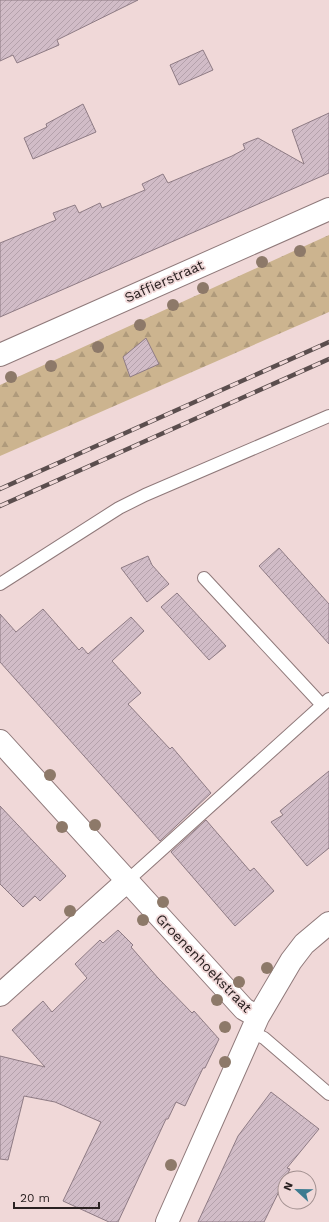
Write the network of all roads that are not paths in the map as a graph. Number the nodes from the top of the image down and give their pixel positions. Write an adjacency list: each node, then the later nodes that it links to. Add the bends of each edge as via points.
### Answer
1 (329, 209): 2 (street, Saffierstraat)
2 (0, 355)
3 (329, 416): 5 (lane, via 119,508)
4 (204, 578): 6 (lane)
5 (0, 584)
6 (325, 702): 8 (lane)
7 (0, 741): 8 (street, Groenenhoekstraat)
8 (127, 882): 10 (street); 11 (street, Groenenhoekstraat, via 244,1009)
9 (329, 923): 11 (street, via 304,944 291,961)
10 (0, 995)
11 (254, 1024): 12 (lane, via 264,1038); 13 (street, Groenenhoekstraat)
12 (329, 1094)
13 (167, 1222)

